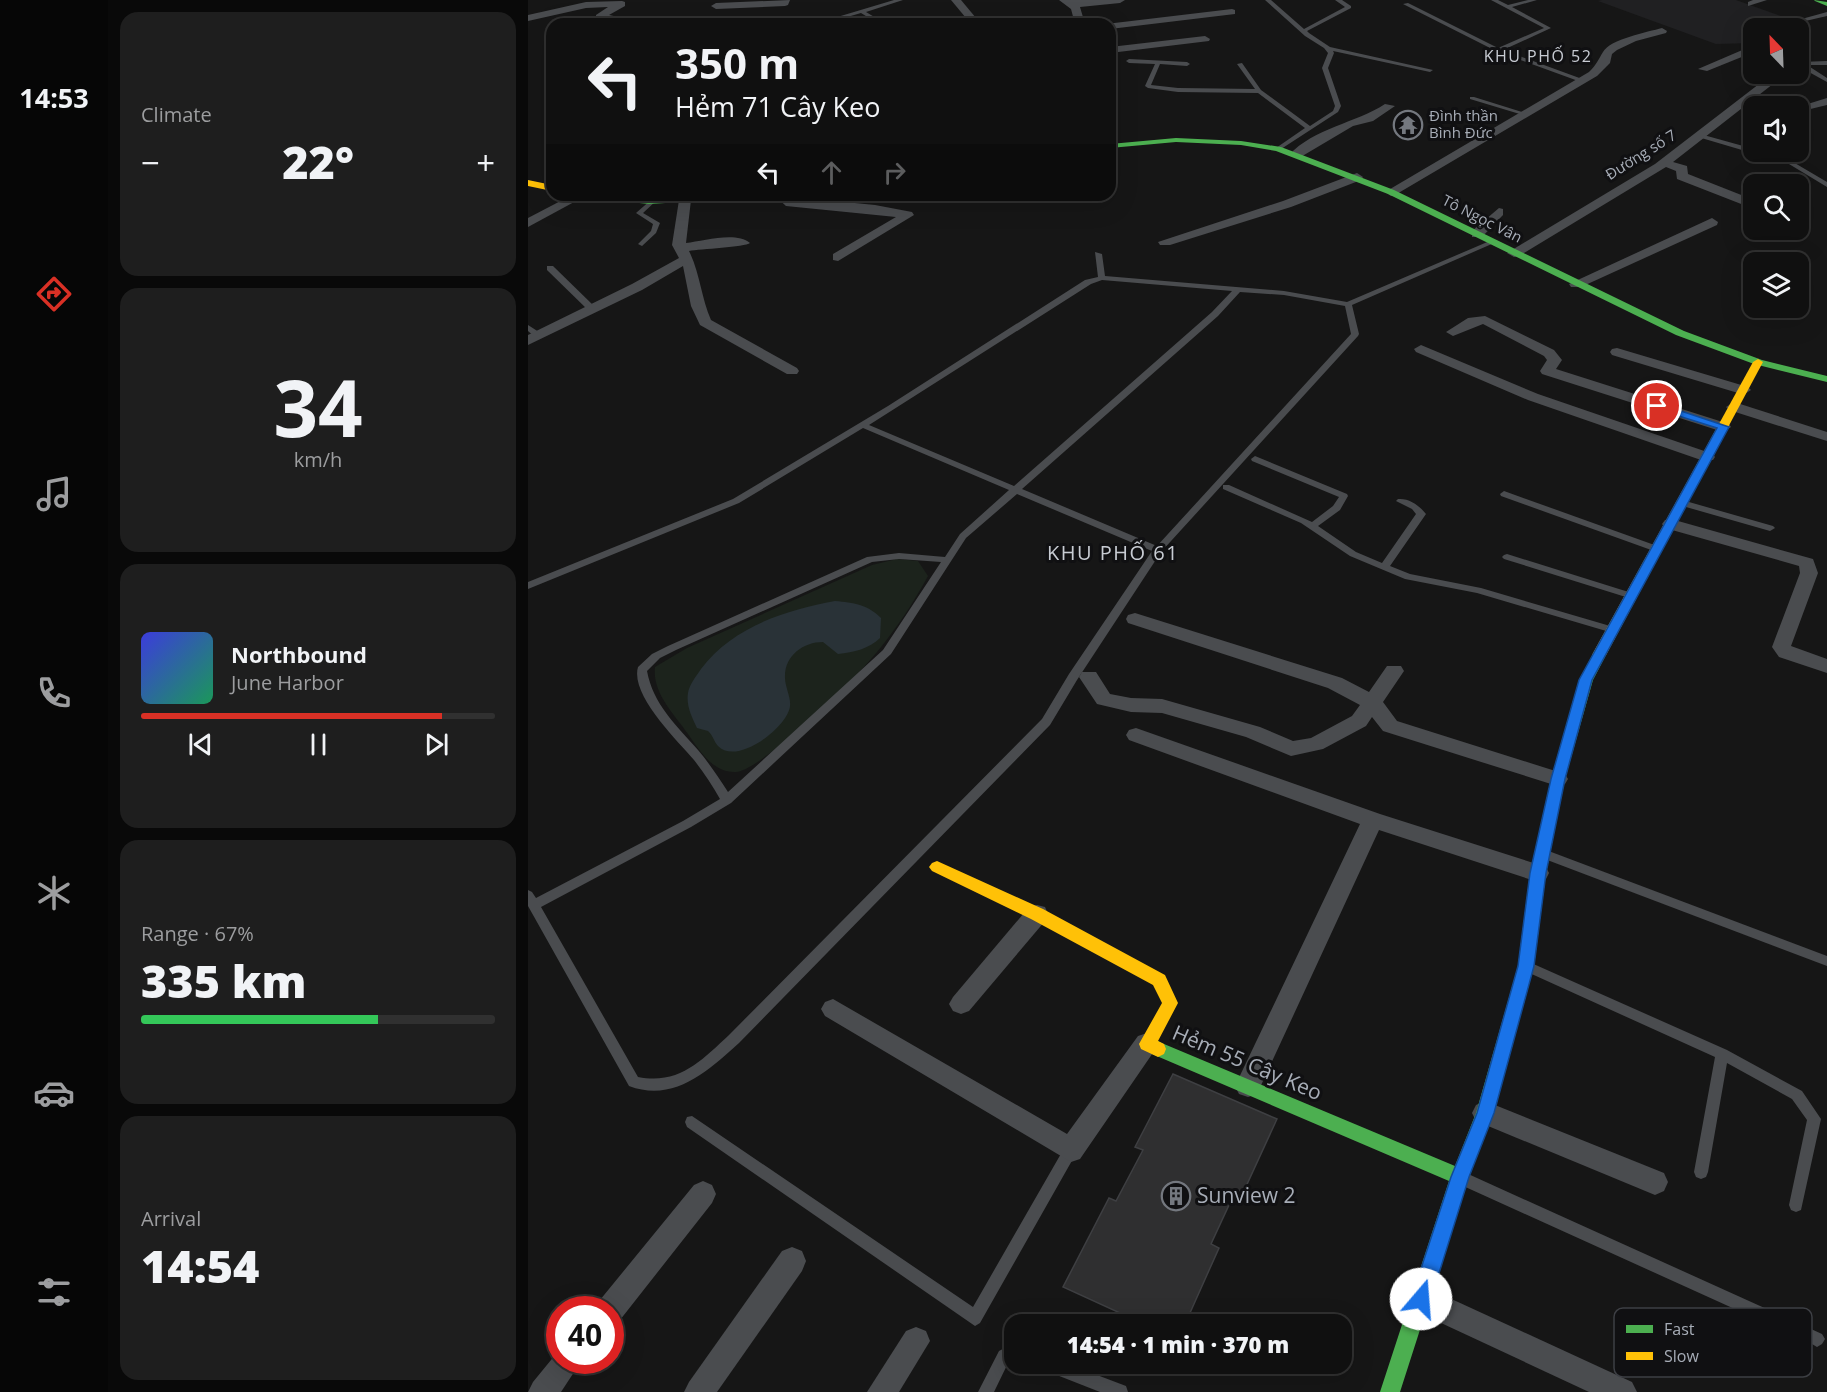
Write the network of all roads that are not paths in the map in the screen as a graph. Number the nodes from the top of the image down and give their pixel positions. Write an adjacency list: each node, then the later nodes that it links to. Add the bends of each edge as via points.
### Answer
1 (785, 0): 16 (street)
2 (900, 0): 19 (lane)
3 (956, 0): 28 (street)
4 (1120, 0): 12 (street)
5 (1268, 0): 32 (lane)
6 (1338, 0): 32 (lane, via 1349,7)
7 (1494, 0): 17 (lane)
8 (1534, 0): 17 (lane)
9 (1762, 0): 14 (street)
10 (1817, 0): 15 (street)
11 (625, 2): 18 (street); 22 (street)
12 (1068, 2): 29 (street, via 1076,8)
13 (1406, 4): 37 (lane)
14 (1751, 4)
15 (1827, 4)
16 (716, 6)
17 (1507, 7): 37 (lane, via 1548,28)
18 (557, 11): 22 (street); 23 (street)
19 (861, 11): 25 (lane); 26 (lane); 27 (lane)
20 (1232, 12): 31 (street)
21 (1827, 14): 30 (lane)
22 (599, 17): 24 (street)
23 (528, 18)
24 (606, 18)
25 (837, 18)
26 (863, 18)
27 (873, 18)
28 (971, 18)
29 (1078, 18)
30 (1809, 18)
31 (1116, 25)
32 (1304, 31): 36 (lane)
33 (1662, 31): 49 (street, via 1632,39 1607,53 1606,61)
34 (1205, 39): 35 (street)
35 (1116, 49)
36 (1329, 49): 46 (lane); 57 (lane, via 1325,68 1338,106)
37 (1498, 50): 49 (lane)
38 (1743, 53): 45 (street)
39 (1129, 61): 40 (lane)
40 (1158, 63): 42 (lane); 51 (lane, via 1148,86)
41 (1827, 63): 44 (lane)
42 (1187, 64)
43 (1240, 64): 51 (lane)
44 (1809, 64)
45 (1703, 69)
46 (1430, 70)
47 (1809, 70): 48 (lane)
48 (1827, 80)
49 (1583, 81): 56 (street)
50 (1768, 84): 58 (street, Đường số 7)
51 (1259, 91): 57 (lane)
52 (1472, 98): 56 (lane)
53 (1827, 101): 55 (street)
54 (1389, 106): 62 (street, via 1369,119 1349,123)
55 (1809, 107)
56 (1525, 114): 69 (street)
57 (1310, 129): 60 (lane)
58 (1700, 136): 61 (lane); 64 (street, Đường số 7)
59 (1116, 145): 60 (street, Tô Ngọc Vân, via 1176,140)
60 (1278, 148): 62 (street, Tô Ngọc Vân)
61 (1743, 148)
62 (1295, 155): 65 (street, Tô Ngọc Vân)
63 (1785, 162): 67 (lane)
64 (1664, 163): 74 (street, via 1683,170 1681,176); 83 (street, Đường số 7)
65 (1357, 177): 69 (street, Tô Ngọc Vân); 79 (street, via 1287,204)
66 (530, 185): 68 (street)
67 (1827, 185)
68 (546, 187)
69 (1391, 192): 78 (street, Tô Ngọc Vân)
70 (570, 201): 77 (street)
71 (653, 201): 82 (lane, via 639,213 657,223)
72 (683, 201): 84 (street, via 680,225)
73 (785, 201): 86 (street, via 908,215)
74 (1743, 201)
75 (1500, 212): 78 (street)
76 (1712, 222): 89 (street)
77 (528, 223)
78 (1477, 234): 80 (street, Tô Ngọc Vân)
79 (1165, 242)
80 (1492, 242): 83 (street, Tô Ngọc Vân); 91 (lane)
81 (743, 243): 84 (street, via 724,242)
82 (642, 244)
83 (1514, 253): 89 (street, Tô Ngọc Vân)
84 (684, 254): 92 (street); 98 (street, via 705,322)
85 (1098, 254): 88 (lane)
86 (838, 257)
87 (550, 268): 92 (lane)
88 (1102, 278): 90 (lane); 102 (lane, via 1077,288)
89 (1576, 284): 97 (street, Tô Ngọc Vân, via 1680,333)
90 (1237, 290): 91 (lane); 108 (lane, via 1215,314)
91 (1348, 304): 116 (lane, via 1355,334)
92 (592, 309): 94 (street)
93 (1452, 332): 103 (street, via 1473,321 1485,320 1549,353 1555,360 1546,371)
94 (532, 335)
95 (1421, 349): 105 (street, via 1533,397)
96 (1617, 352): 100 (street)
97 (1758, 362): 99 (street, Tô Ngọc Vân); 100 (street)
98 (792, 371)
99 (1827, 379)
100 (1743, 390): 101 (street)
101 (1734, 407): 103 (street); 104 (street)
102 (862, 425): 108 (lane); 120 (lane, via 736,501)
103 (1723, 427): 105 (street)
104 (1825, 437)
105 (1707, 457): 111 (street)
106 (1256, 459): 113 (lane, via 1344,496 1337,508)
107 (1227, 487): 113 (lane)
108 (1015, 491): 116 (lane); 118 (lane, via 963,536)
109 (1504, 494): 115 (lane)
110 (1401, 501): 119 (lane, via 1421,513)
111 (1682, 503): 112 (street); 114 (lane)
112 (1671, 524): 115 (street); 124 (street, via 1807,563 1809,573 1781,647)
113 (1312, 526): 119 (lane, via 1353,554)
114 (1770, 528)
115 (1657, 549): 121 (street)
116 (1158, 550): 134 (lane, via 1046,722 734,1039 703,1067 675,1083 652,1088 634,1082)
117 (1507, 557): 121 (lane)
118 (946, 560): 130 (lane, via 887,652); 130 (lane, via 913,555 870,559 672,648 656,656 642,670 655,705)
119 (1384, 567): 123 (lane, via 1408,577 1478,590)
120 (528, 586)
121 (1632, 596): 123 (street)
122 (1135, 619): 127 (street, via 1335,683)
123 (1613, 630): 129 (street, via 1586,680)
124 (1827, 666)
125 (1394, 671): 127 (street)
126 (1089, 677): 127 (street, via 1104,699 1162,706 1253,732 1291,748 1316,744 1335,735 1359,721)
127 (1373, 703): 129 (street, via 1390,726)
128 (1136, 735): 131 (street)
129 (1558, 779): 132 (street)
130 (727, 800): 134 (lane, via 687,824)
131 (1373, 820): 132 (street); 142 (street)
132 (1540, 864): 136 (lane); 137 (street)
133 (937, 867): 135 (street, Hẻm 55 Cây Keo)
134 (531, 900)
135 (1037, 914): 138 (street); 140 (street, Hẻm 55 Cây Keo, via 1159,980 1170,1003)
136 (1827, 961)
137 (1526, 966): 141 (lane); 143 (street)
138 (961, 1004)
139 (833, 1009): 145 (street)
140 (1148, 1044): 142 (street, Hẻm 55 Cây Keo); 145 (street)
141 (1722, 1054): 146 (lane); 150 (lane, via 1797,1095 1814,1119)
142 (1248, 1086): 147 (street, Hẻm 55 Cây Keo)
143 (1485, 1113): 147 (street); 148 (street)
144 (692, 1122): 145 (lane, via 975,1318)
145 (1071, 1150)
146 (1701, 1172)
147 (1460, 1177): 153 (street); 154 (lane)
148 (1655, 1182)
149 (703, 1194): 152 (street)
150 (1796, 1205)
151 (792, 1261): 162 (street)
152 (621, 1296)
153 (1421, 1299): 166 (street); 167 (street)
154 (1749, 1308)
155 (1812, 1337): 156 (lane)
156 (1817, 1339)
157 (916, 1341): 163 (street)
158 (1004, 1356): 164 (lane)
159 (557, 1374): 161 (street)
160 (1075, 1374): 165 (lane)
161 (543, 1392)
162 (699, 1392)
163 (882, 1392)
164 (986, 1392)
165 (1120, 1392)
166 (1390, 1392)
167 (1622, 1392)

